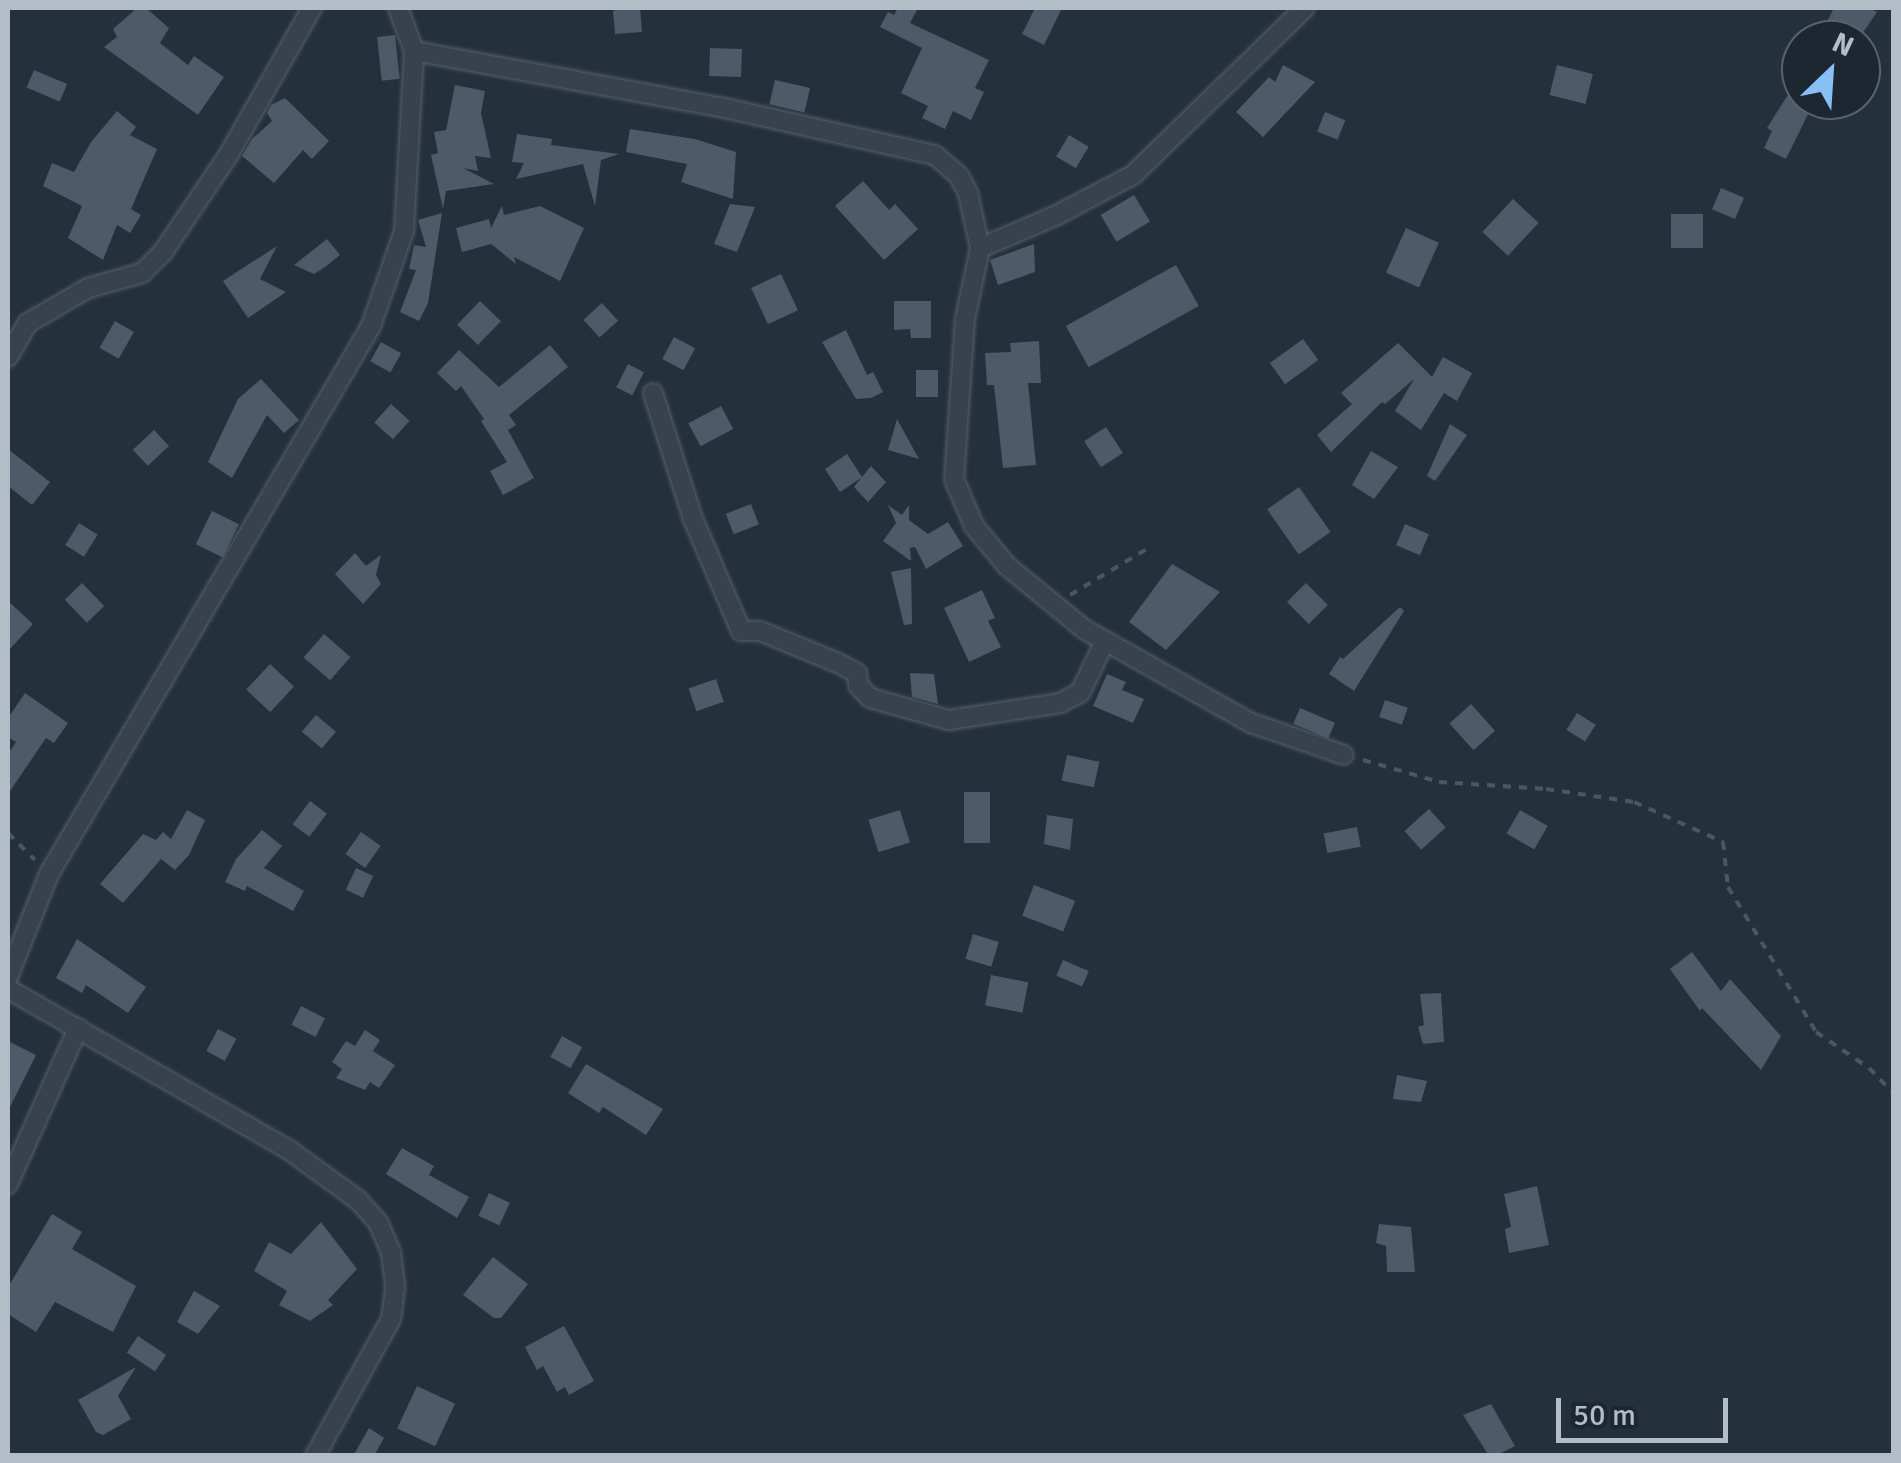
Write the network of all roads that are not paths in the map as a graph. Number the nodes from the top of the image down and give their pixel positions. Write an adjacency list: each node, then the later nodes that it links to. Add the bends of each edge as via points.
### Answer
1 (312, 8): 6 (street, via 229,154 163,252 142,273 88,288 28,323)
2 (398, 8): 4 (street)
3 (1305, 8): 5 (street, via 1133,175)
4 (414, 51): 5 (street, via 914,147 959,176); 10 (street, via 404,231 371,326 50,874)
5 (980, 248): 8 (street, via 966,319 954,479 974,526 1007,566)
6 (8, 357)
7 (653, 394): 8 (street, via 693,519 742,632 760,631 838,662 857,674 870,698 949,720 1060,703 1080,693)
8 (1105, 641): 9 (street, via 1251,723)
9 (1344, 755)
10 (8, 978)
11 (8, 990): 12 (street)
12 (78, 1028): 13 (street); 14 (street, via 289,1150 378,1222 391,1253 391,1320)
13 (8, 1184)
14 (315, 1456)

